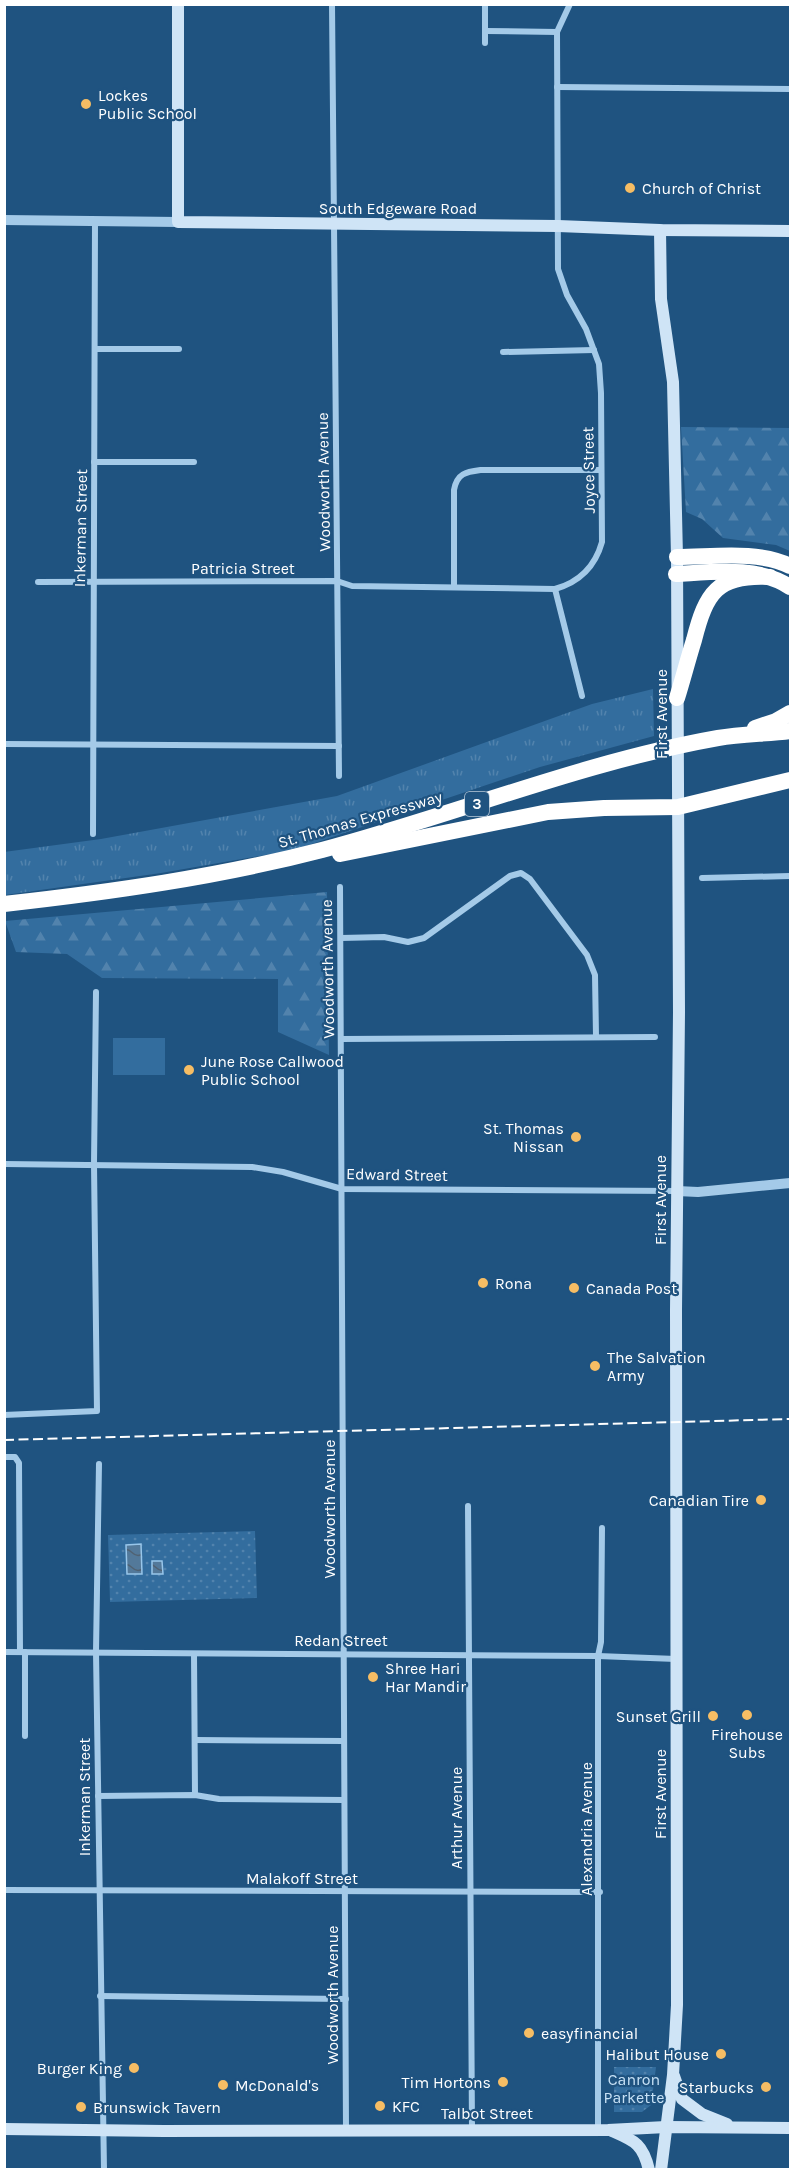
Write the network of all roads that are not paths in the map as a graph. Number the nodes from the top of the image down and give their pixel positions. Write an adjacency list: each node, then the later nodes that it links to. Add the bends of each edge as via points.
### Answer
1 (178, 4): 12 (main road)
2 (332, 4): 13 (street, Woodworth Avenue)
3 (485, 4): 5 (street)
4 (570, 4): 6 (street)
5 (486, 31): 6 (street); 7 (street)
6 (557, 32): 8 (street, Joyce Street)
7 (486, 44)
8 (557, 87): 9 (street); 14 (street, Joyce Street)
9 (790, 89)
10 (4, 220): 11 (street, South Edgeware Road)
11 (95, 222): 12 (street, South Edgeware Road); 17 (street, Inkerman Street)
12 (178, 222): 13 (main road, South Edgeware Road)
13 (334, 224): 14 (main road, South Edgeware Road); 28 (street, Woodworth Avenue)
14 (558, 226): 15 (main road, South Edgeware Road); 19 (street, Joyce Street, via 561,279)
15 (660, 230): 16 (main road, South Edgeware Road); 24 (main road, First Avenue, via 661,299 673,382)
16 (790, 231)
17 (95, 349): 18 (street); 21 (street, Inkerman Street)
18 (179, 350)
19 (594, 350): 20 (street); 23 (street, Joyce Street, via 601,378)
20 (503, 352)
21 (94, 462): 22 (street); 30 (street, Inkerman Street)
22 (194, 462)
23 (601, 470): 31 (street, via 482,470 460,475 454,490); 33 (street, Joyce Street, via 600,550 585,575)
24 (676, 557): 25 (highway, via 751,556 777,560); 26 (main road, First Avenue)
25 (790, 567)
26 (676, 574): 27 (highway, via 749,573); 35 (main road, First Avenue)
27 (770, 577): 32 (highway); 35 (highway, via 735,580 715,591 706,602)
28 (337, 581): 30 (street, Patricia Street); 31 (street, Patricia Street, via 352,586); 41 (street, Woodworth Avenue)
29 (38, 582): 30 (street, Patricia Street)
30 (92, 582): 40 (street, Inkerman Street)
31 (454, 587): 33 (street, Patricia Street)
32 (790, 587)
33 (555, 589): 34 (street)
34 (582, 696)
35 (677, 698): 44 (main road, First Avenue)
36 (790, 713): 38 (highway)
37 (790, 731): 38 (highway, St. Thomas Expressway / 3)
38 (720, 738): 46 (highway, St. Thomas Expressway / 3, via 612,763 323,850)
39 (4, 744): 40 (street)
40 (93, 746): 41 (street); 45 (street, Inkerman Street)
41 (339, 746): 42 (street, Woodworth Avenue)
42 (339, 776)
43 (790, 780): 44 (highway)
44 (678, 807): 46 (highway, via 548,812 367,850); 60 (main road, First Avenue)
45 (93, 834)
46 (233, 871): 50 (highway, St. Thomas Expressway / 3)
47 (790, 876): 48 (street)
48 (702, 878)
49 (340, 887): 51 (street, Woodworth Avenue)
50 (4, 904)
51 (341, 938): 53 (street, via 384,937 408,942 424,938 510,876 521,873 530,879 587,955 595,975); 55 (street, Woodworth Avenue)
52 (96, 992): 57 (street)
53 (596, 1036): 54 (street); 55 (street)
54 (655, 1037)
55 (341, 1039): 59 (street, Woodworth Avenue)
56 (4, 1164): 57 (street, Edward Street)
57 (94, 1164): 59 (street, Edward Street, via 252,1167); 61 (street, via 97,1411)
58 (790, 1182): 60 (street, Edward Street)
59 (342, 1189): 60 (street, Edward Street); 70 (street, Woodworth Avenue)
60 (677, 1191): 73 (main road, First Avenue)
61 (4, 1415)
62 (4, 1457): 67 (street, via 15,1457 20,1463)
63 (99, 1464): 68 (street, Inkerman Street)
64 (468, 1506): 71 (street, Arthur Avenue)
65 (602, 1528): 72 (street, Alexandria Avenue)
66 (4, 1652): 67 (street, Redan Street)
67 (22, 1652): 68 (street, Redan Street); 74 (street)
68 (96, 1652): 69 (street, Redan Street); 78 (street, Inkerman Street)
69 (194, 1653): 70 (street, Redan Street); 75 (street)
70 (344, 1654): 71 (street, Redan Street); 76 (street, Woodworth Avenue)
71 (469, 1655): 72 (street, Redan Street); 83 (street, Arthur Avenue)
72 (598, 1656): 73 (street, Redan Street); 84 (street, Alexandria Avenue)
73 (677, 1659): 87 (main road, First Avenue)
74 (25, 1736)
75 (195, 1740): 76 (street); 77 (street)
76 (344, 1741): 79 (street, Woodworth Avenue)
77 (195, 1795): 78 (street); 79 (street, via 219,1799)
78 (98, 1796): 81 (street, Inkerman Street)
79 (344, 1800): 82 (street, Woodworth Avenue)
80 (4, 1890): 81 (street, Malakoff Street)
81 (98, 1890): 82 (street, Malakoff Street); 85 (street, Inkerman Street)
82 (346, 1892): 83 (street, Malakoff Street); 86 (street, Woodworth Avenue)
83 (470, 1892): 84 (street, Malakoff Street); 94 (street, Arthur Avenue)
84 (600, 1892): 95 (street, Alexandria Avenue)
85 (100, 1996): 86 (street); 92 (street, Inkerman Street)
86 (346, 1999): 93 (street, Woodworth Avenue)
87 (673, 2075): 88 (main road, First Avenue); 89 (main road, via 682,2099 702,2114)
88 (666, 2127): 89 (main road, Talbot Street); 95 (main road, Talbot Street); 98 (main road, First Avenue)
89 (736, 2127): 90 (main road, Talbot Street)
90 (790, 2128)
91 (4, 2129): 92 (main road, Talbot Street)
92 (104, 2129): 93 (main road, Talbot Street); 96 (street, Inkerman Street)
93 (346, 2130): 94 (main road, Talbot Street)
94 (472, 2130): 95 (main road, Talbot Street)
95 (603, 2130): 97 (main road, via 634,2140 645,2153)
96 (104, 2169)
97 (649, 2169)
98 (661, 2169)

